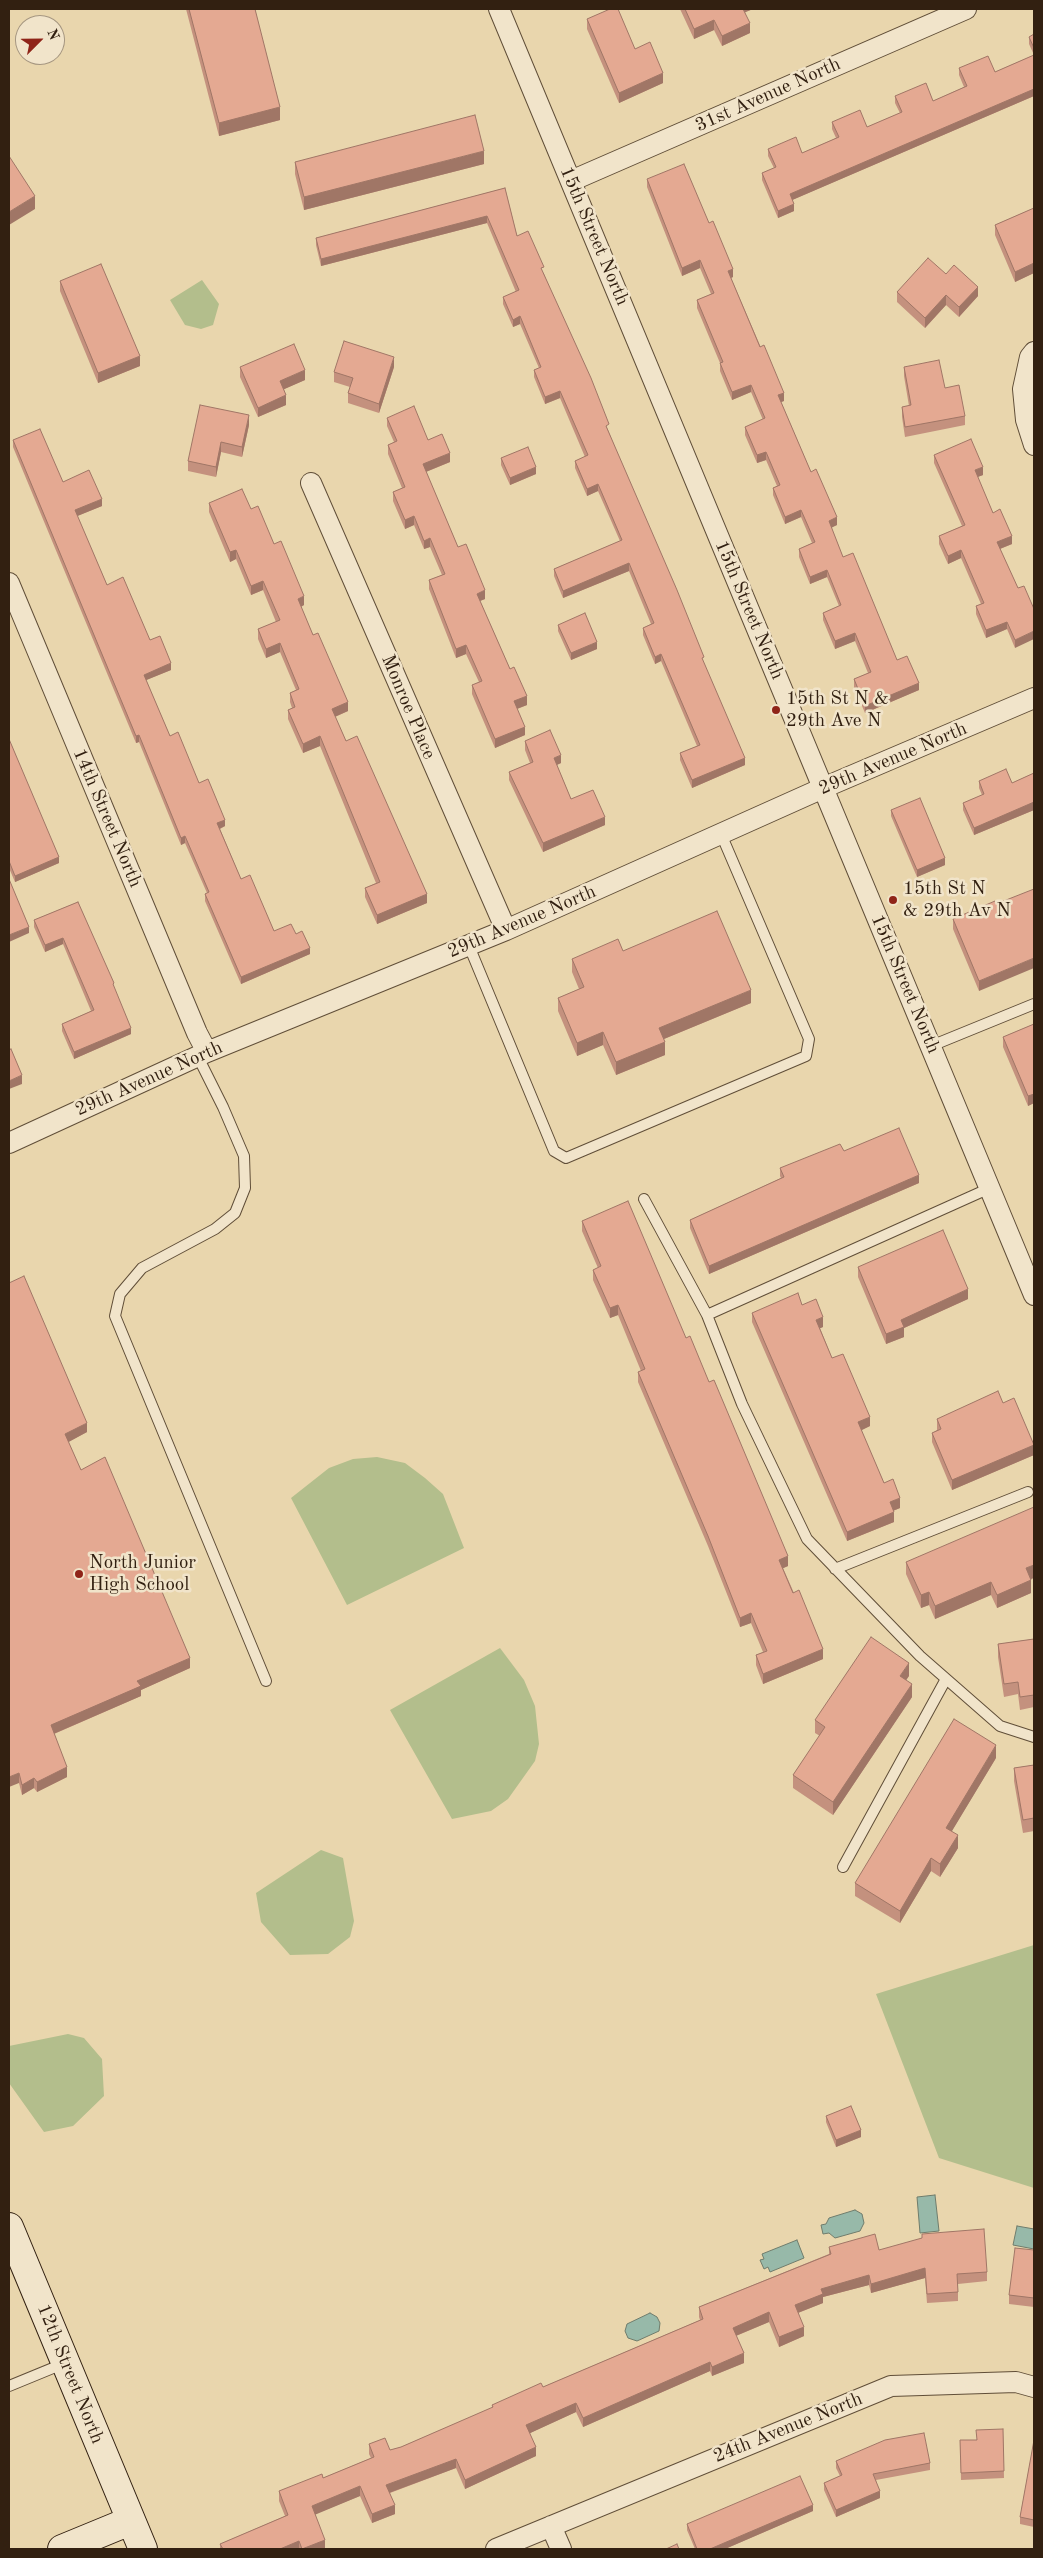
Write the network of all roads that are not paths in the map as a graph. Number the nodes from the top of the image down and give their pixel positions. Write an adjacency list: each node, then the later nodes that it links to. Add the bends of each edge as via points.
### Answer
1 (499, 9): 3 (street, 15th Street North)
2 (966, 9): 3 (street, 31st Avenue North)
3 (571, 181): 9 (street, 15th Street North)
4 (1034, 352): 5 (street, via 1023,389 1026,420)
5 (1034, 446)
6 (311, 482): 11 (street, Monroe Place)
7 (9, 583): 15 (street, 14th Street North)
8 (1034, 698): 9 (street, 29th Avenue North)
9 (823, 788): 10 (street, 29th Avenue North); 14 (street, 15th Street North)
10 (721, 834): 11 (street, 29th Avenue North); 12 (lane, via 809,1039 806,1056 566,1158 554,1151)
11 (506, 930): 12 (street, 29th Avenue North)
12 (469, 946): 15 (street, 29th Avenue North)
13 (1034, 1004): 14 (lane)
14 (931, 1046): 17 (street, 15th Street North)
15 (203, 1054): 16 (street, 29th Avenue North); 24 (lane, via 244,1156 245,1188 235,1213 215,1229 142,1268 120,1294 114,1316)
16 (9, 1143)
17 (990, 1188): 19 (street, 15th Street North); 20 (lane)
18 (644, 1199): 20 (lane)
19 (1034, 1295)
20 (707, 1315): 22 (lane, via 742,1404 807,1539)
21 (1028, 1492): 22 (lane)
22 (835, 1568): 23 (lane)
23 (946, 1679): 25 (lane, via 1000,1726); 26 (lane)
24 (266, 1681)
25 (1034, 1737)
26 (843, 1867)
27 (9, 2227): 28 (street, 12th Street North)
28 (65, 2363): 29 (lane); 31 (street, 12th Street North)
29 (9, 2386)
30 (1034, 2388): 32 (street, 24th Avenue North, via 1016,2382 891,2386)
31 (130, 2521): 33 (street); 34 (street, 12th Street North)
32 (551, 2526): 35 (street, 24th Avenue North); 36 (street)
33 (62, 2549)
34 (143, 2549)
35 (496, 2549)
36 (561, 2549)

